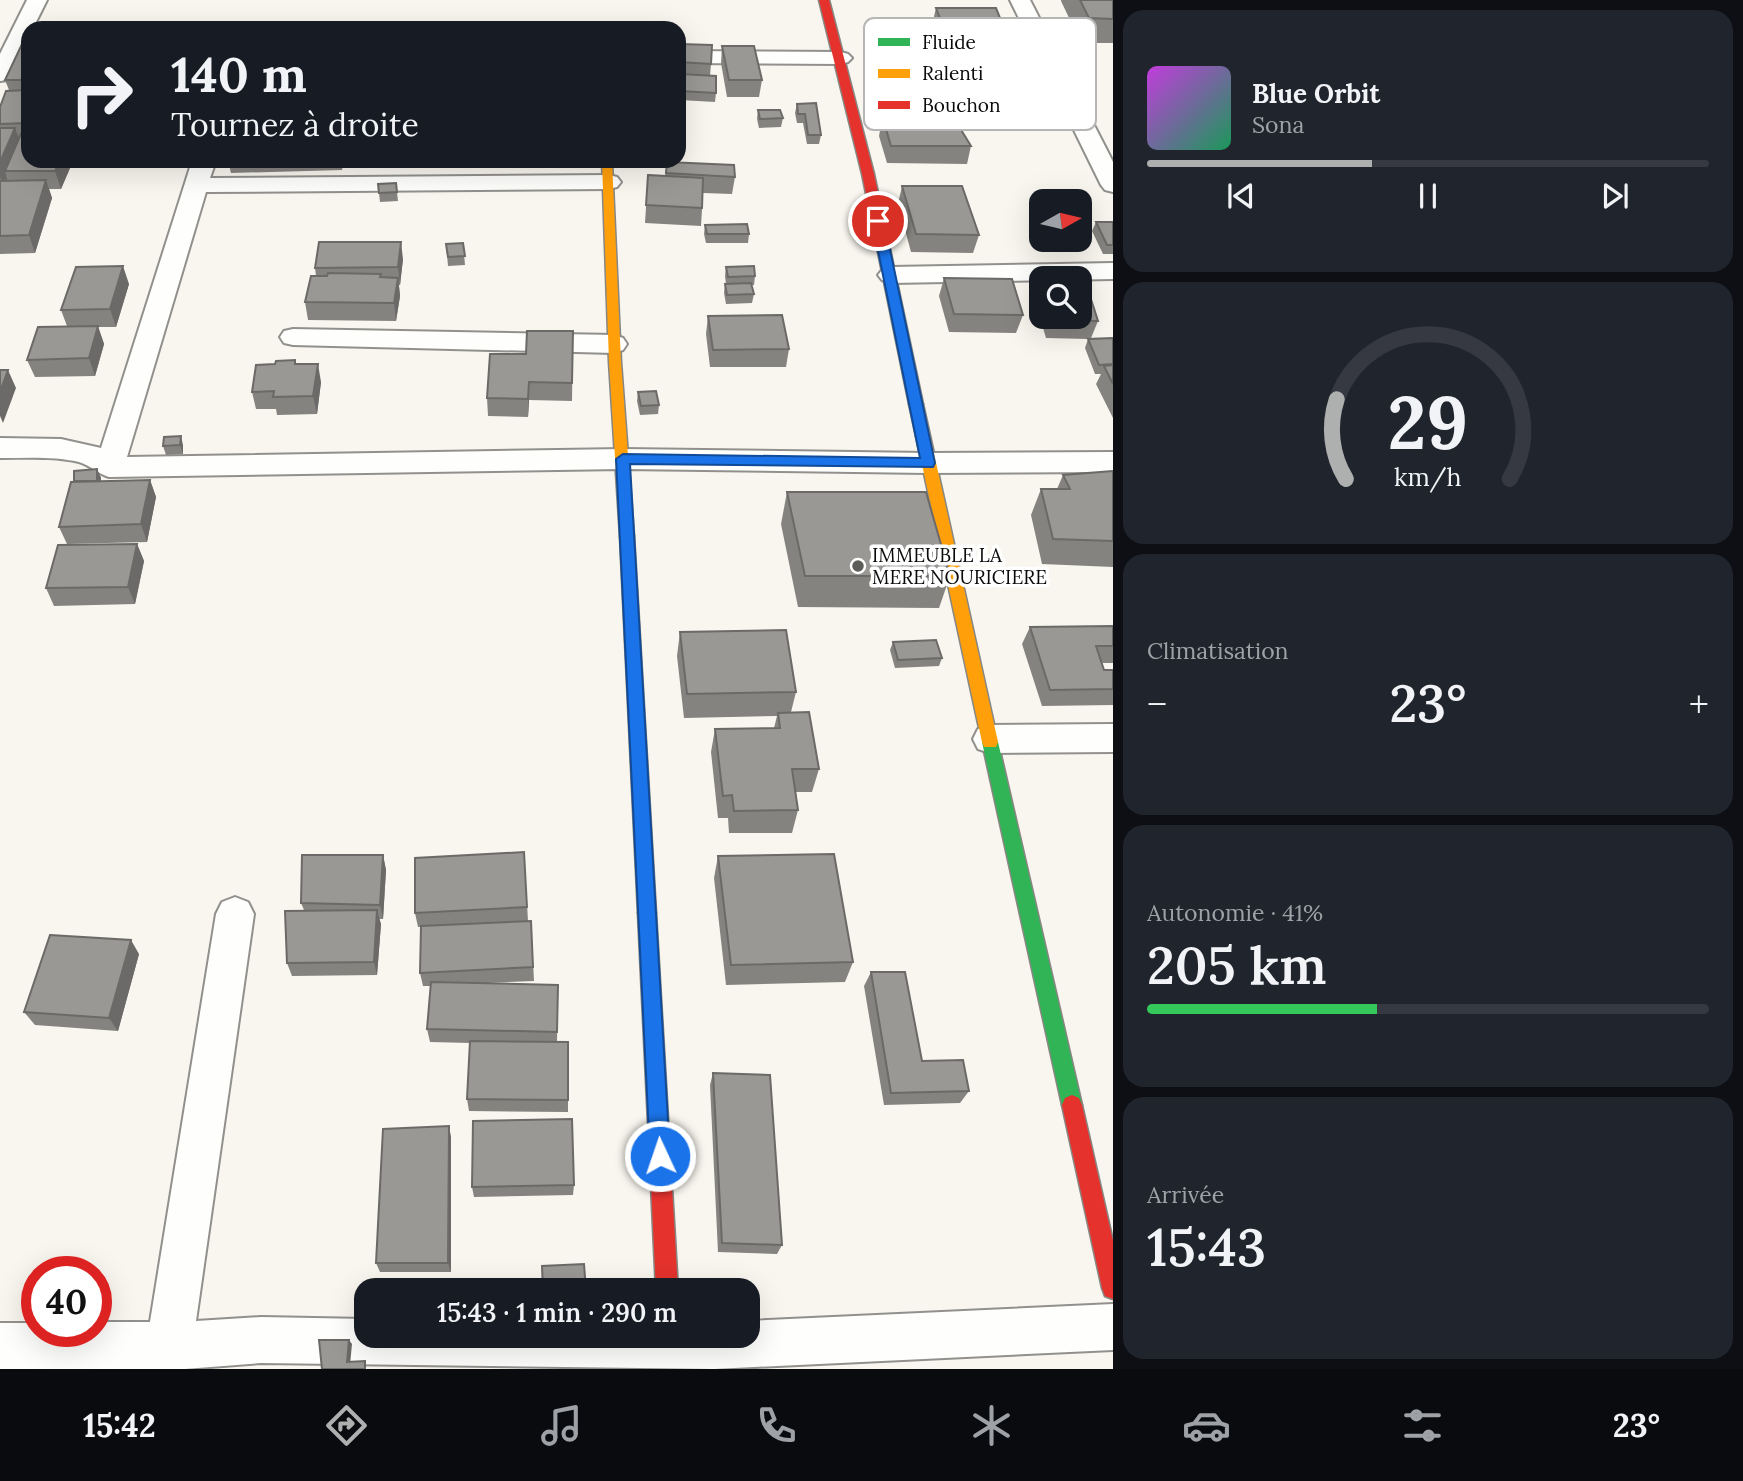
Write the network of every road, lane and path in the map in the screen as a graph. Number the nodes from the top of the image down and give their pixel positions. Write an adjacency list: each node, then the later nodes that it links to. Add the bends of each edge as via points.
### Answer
1 (37, 0): 5 (street)
2 (824, 0): 8 (street)
3 (1020, 0): 4 (street)
4 (1029, 18)
5 (30, 21)
6 (20, 54): 9 (street)
7 (686, 57): 8 (street)
8 (841, 58): 15 (street)
9 (0, 75)
10 (1085, 130): 13 (street)
11 (608, 171): 12 (street); 17 (street)
12 (200, 173): 22 (street)
13 (1113, 185)
14 (1113, 271): 15 (street)
15 (891, 275): 21 (street)
16 (293, 337): 17 (street)
17 (614, 344): 19 (street)
18 (0, 448): 22 (street, via 61,449 91,455)
19 (623, 459): 21 (street); 22 (street); 26 (street)
20 (1113, 462): 21 (street)
21 (928, 463): 24 (street)
22 (109, 467)
23 (1113, 738): 24 (street)
24 (990, 739): 27 (street)
25 (236, 914): 32 (street)
26 (666, 1278)
27 (1113, 1288)
28 (1113, 1327): 29 (street)
29 (760, 1339)
30 (354, 1340): 32 (street, via 261,1340)
31 (0, 1346): 32 (street)
32 (165, 1357)

